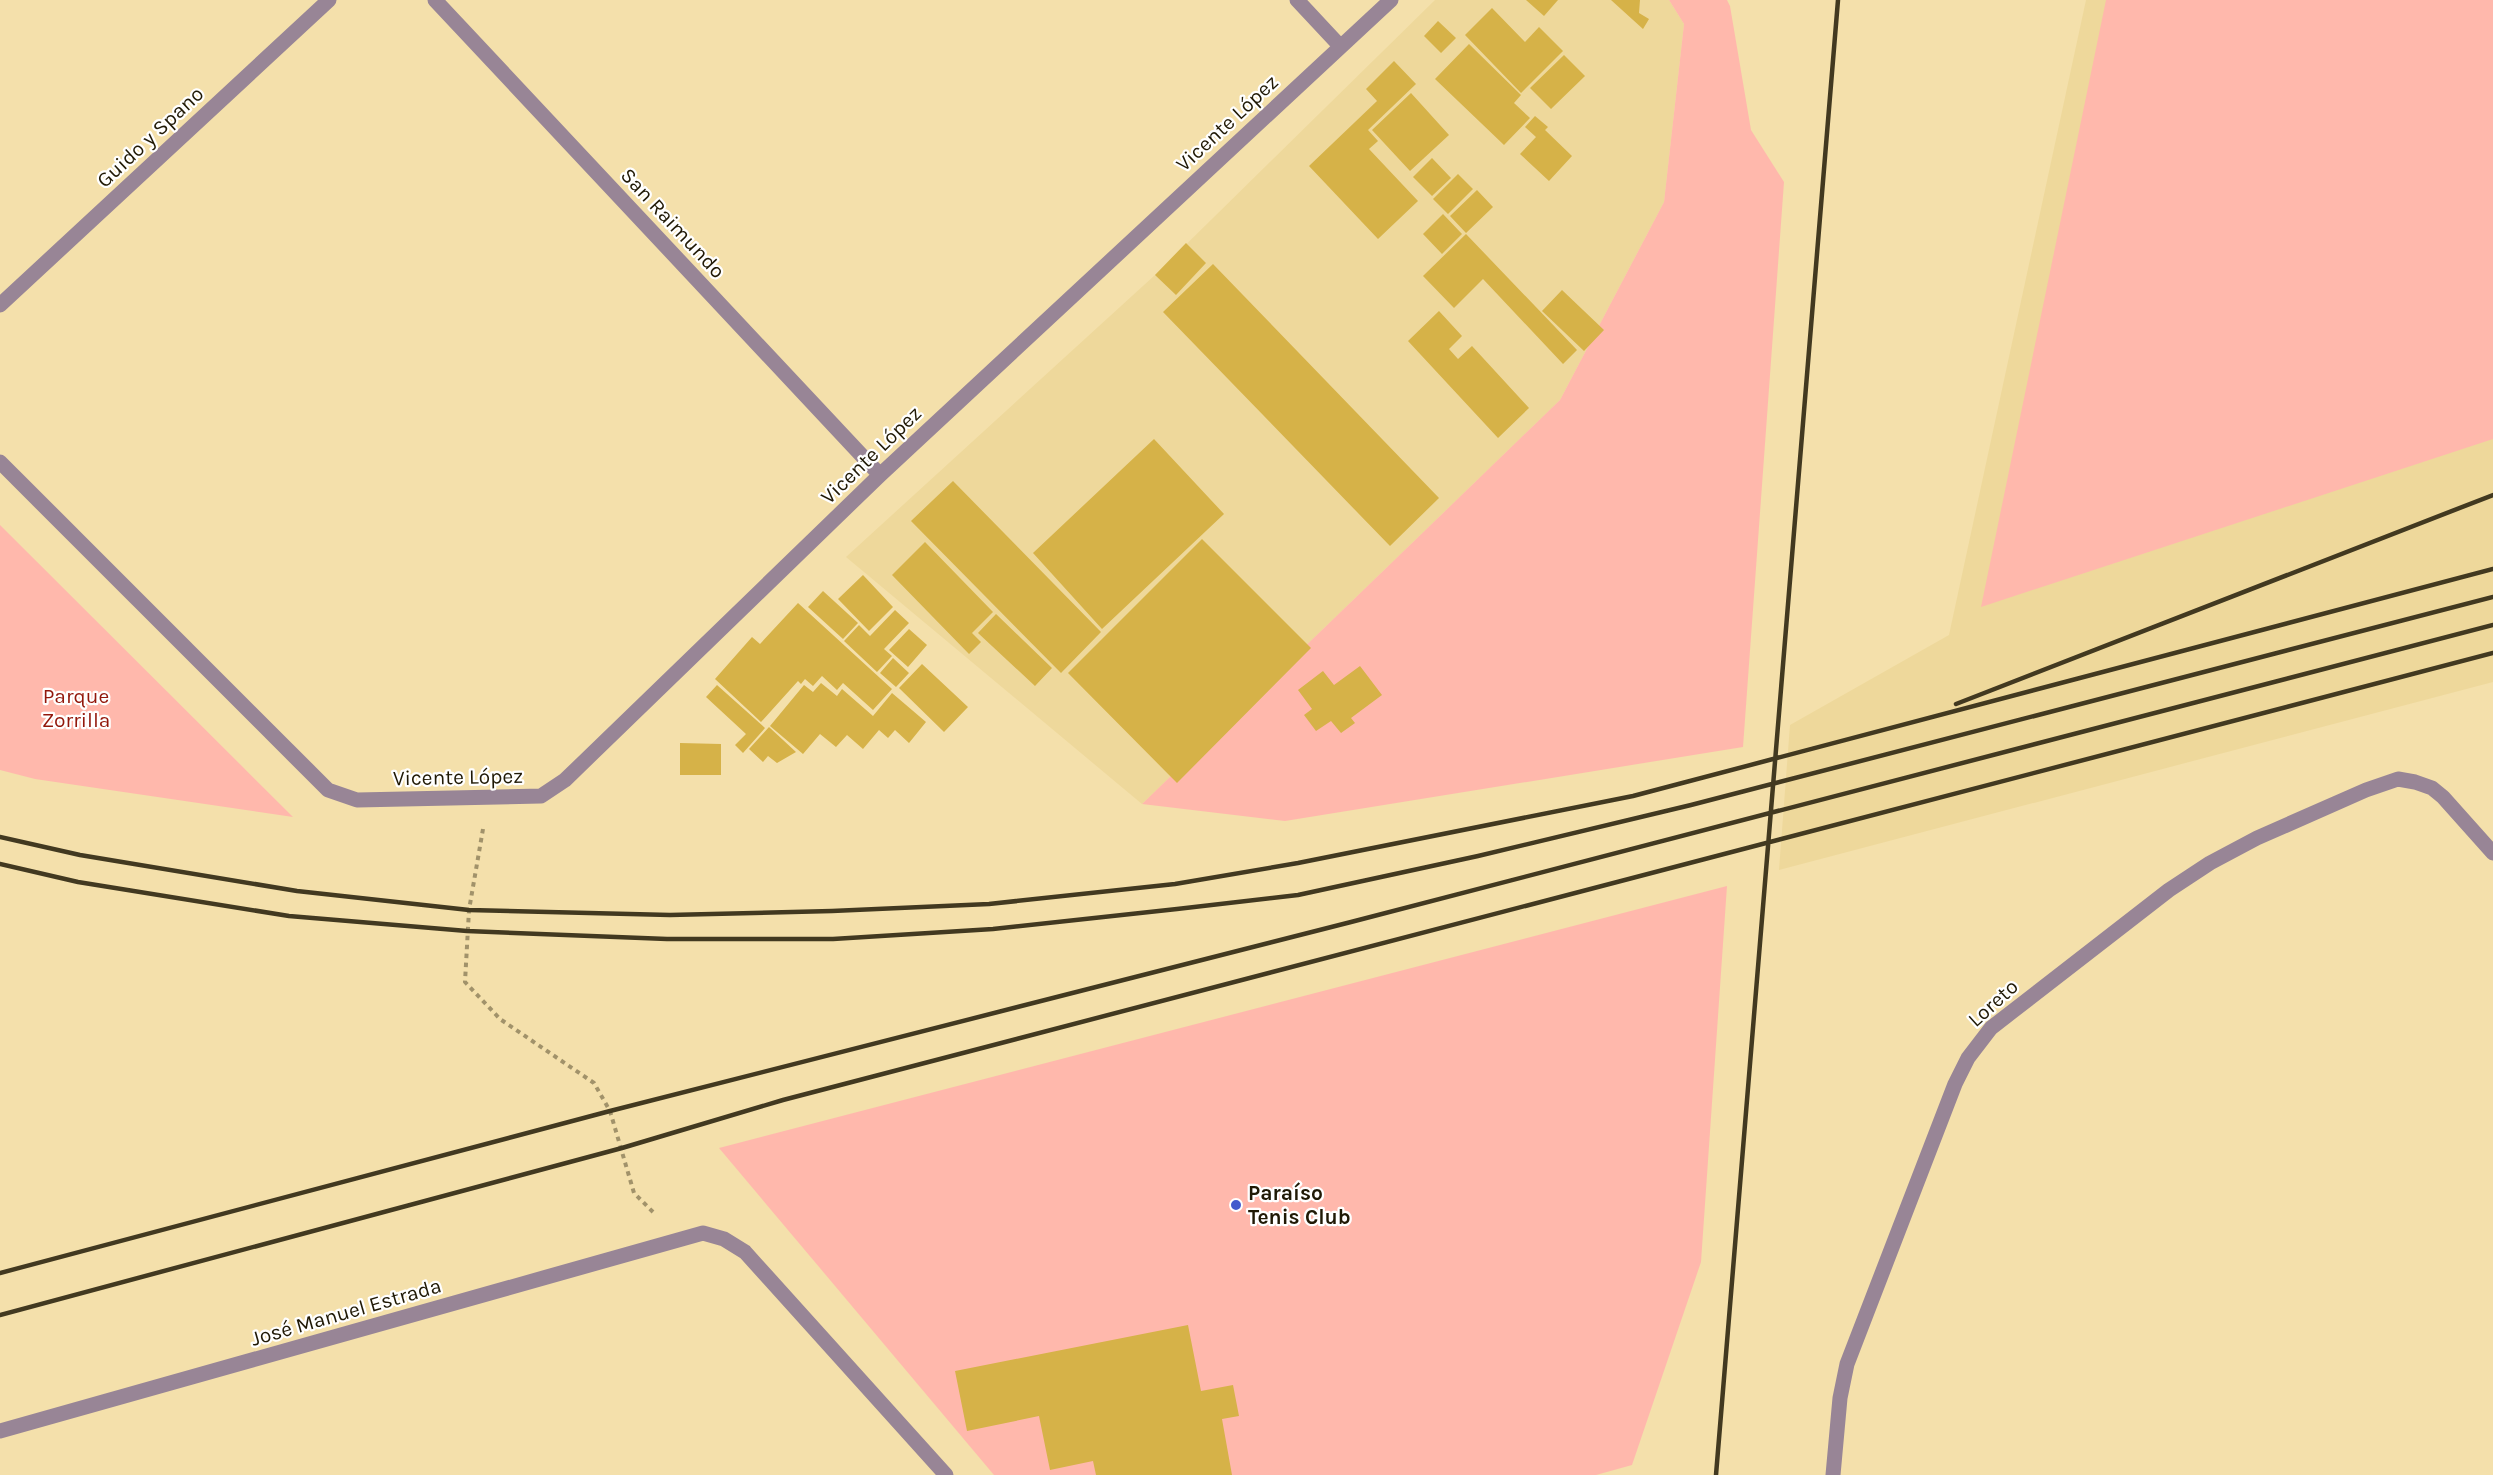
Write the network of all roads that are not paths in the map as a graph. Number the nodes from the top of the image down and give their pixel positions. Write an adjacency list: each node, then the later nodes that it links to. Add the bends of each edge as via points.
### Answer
1 (329, 0): 6 (street, Guido y Spano)
2 (435, 0): 8 (street, San Raimundo)
3 (1297, 0): 5 (street)
4 (1391, 0): 5 (street, Vicente López)
5 (1340, 46): 8 (street, Vicente López)
6 (0, 305)
7 (0, 462): 8 (street, Vicente López, via 328,790 357,800 541,796 565,780)
8 (879, 475)
9 (2493, 853): 12 (street, Loreto, via 2432,788 2398,779 2366,790 2210,863 2169,890 1991,1028 1968,1058 1955,1084 1847,1364)
10 (0, 1431): 11 (street, José Manuel Estrada, via 704,1233 745,1252)
11 (946, 1475)
12 (1833, 1475)

